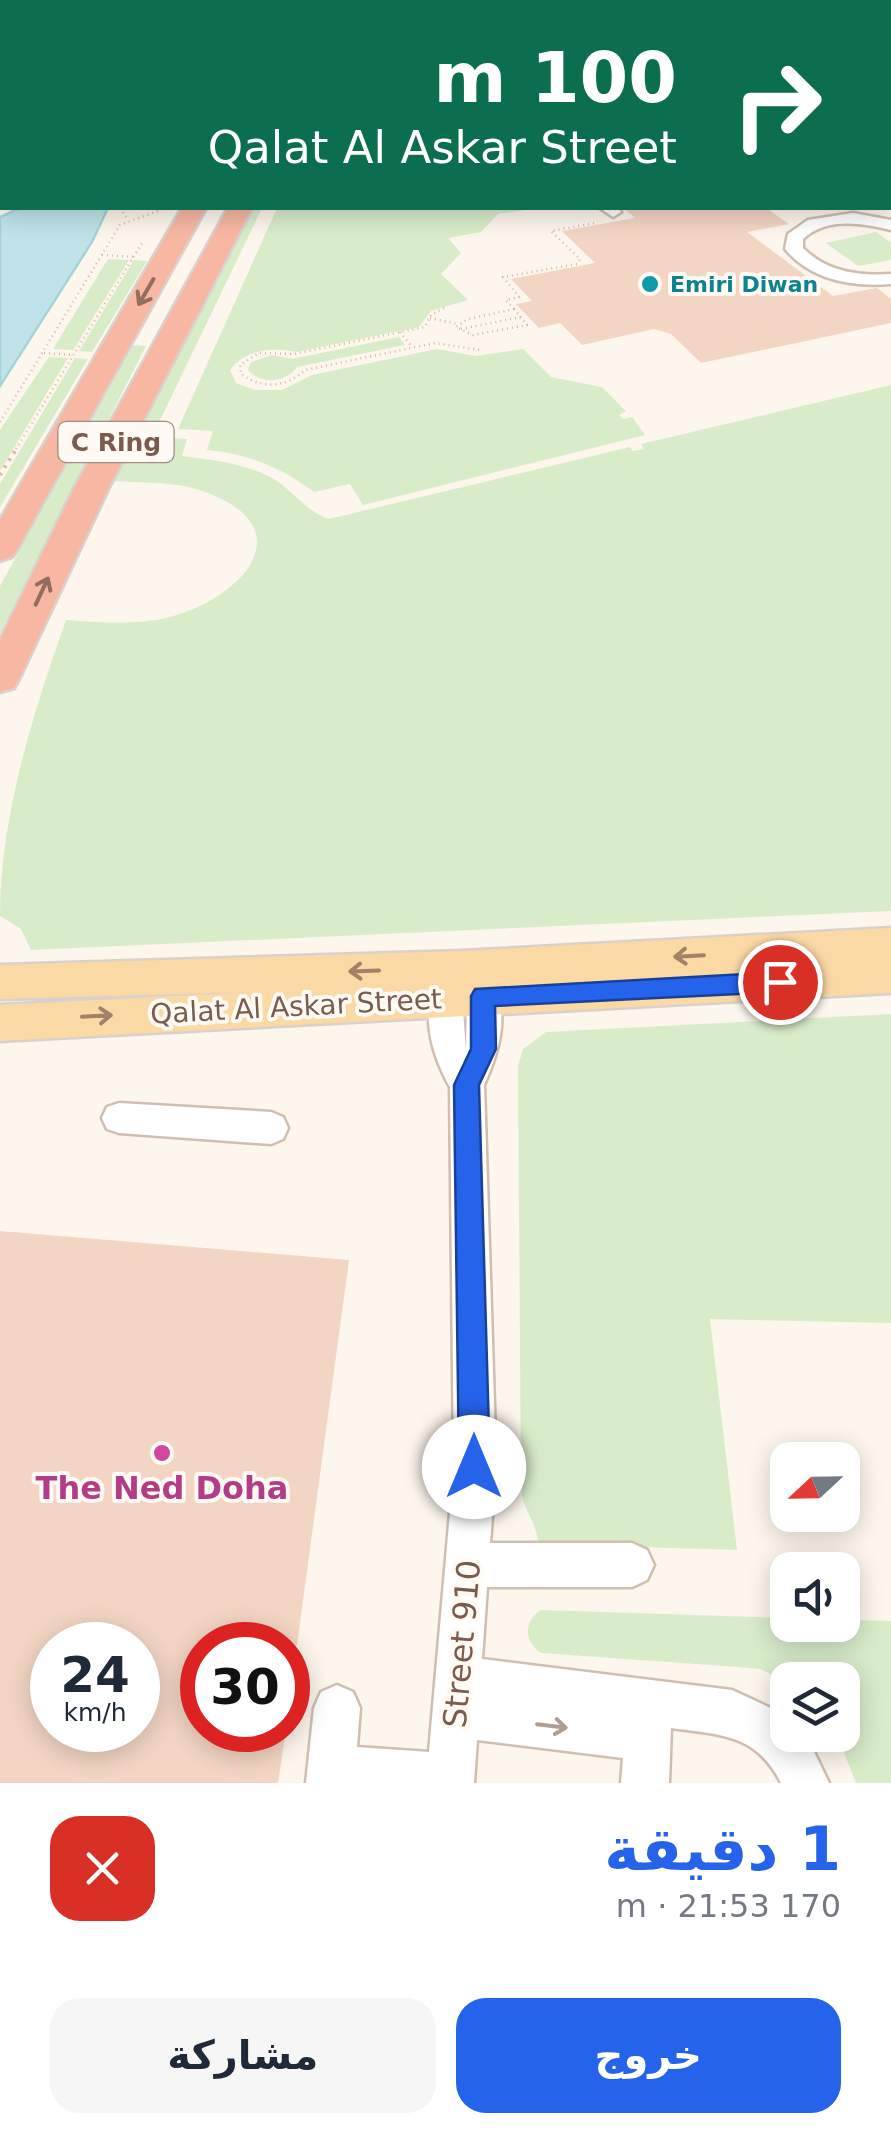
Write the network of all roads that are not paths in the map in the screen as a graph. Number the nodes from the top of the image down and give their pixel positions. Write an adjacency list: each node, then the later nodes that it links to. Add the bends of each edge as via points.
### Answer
1 (193, 210): 9 (highway, C Ring, one-way to 9)
2 (219, 210): 8 (highway, via 185,275)
3 (239, 210): 8 (highway, C Ring)
4 (807, 210): 5 (street)
5 (824, 221): 6 (street); 7 (street, via 794,238 803,259 837,275)
6 (891, 225)
7 (891, 279)
8 (191, 300): 10 (highway, C Ring, one-way to 8)
9 (0, 550)
10 (0, 680)
11 (891, 945): 14 (main road, Qalat Al Askar Street, one-way to 14)
12 (891, 976): 14 (main road, Qalat Al Askar Street)
13 (0, 982): 14 (main road, Qalat Al Askar Street, one-way to 13)
14 (463, 990): 15 (main road, Qalat Al Askar Street, one-way to 14); 18 (street, Street 910, via 450,1056 466,1085 475,1368)
15 (0, 1023)
16 (119, 1118): 17 (street)
17 (271, 1128)
18 (470, 1565): 19 (street); 20 (street, Street 910)
19 (632, 1565)
20 (458, 1696): 22 (street); 24 (street, Street 910)
21 (337, 1708): 23 (street)
22 (647, 1741): 25 (street, via 732,1713 772,1732)
23 (331, 1776): 24 (street)
24 (450, 1780)
25 (805, 1783)

